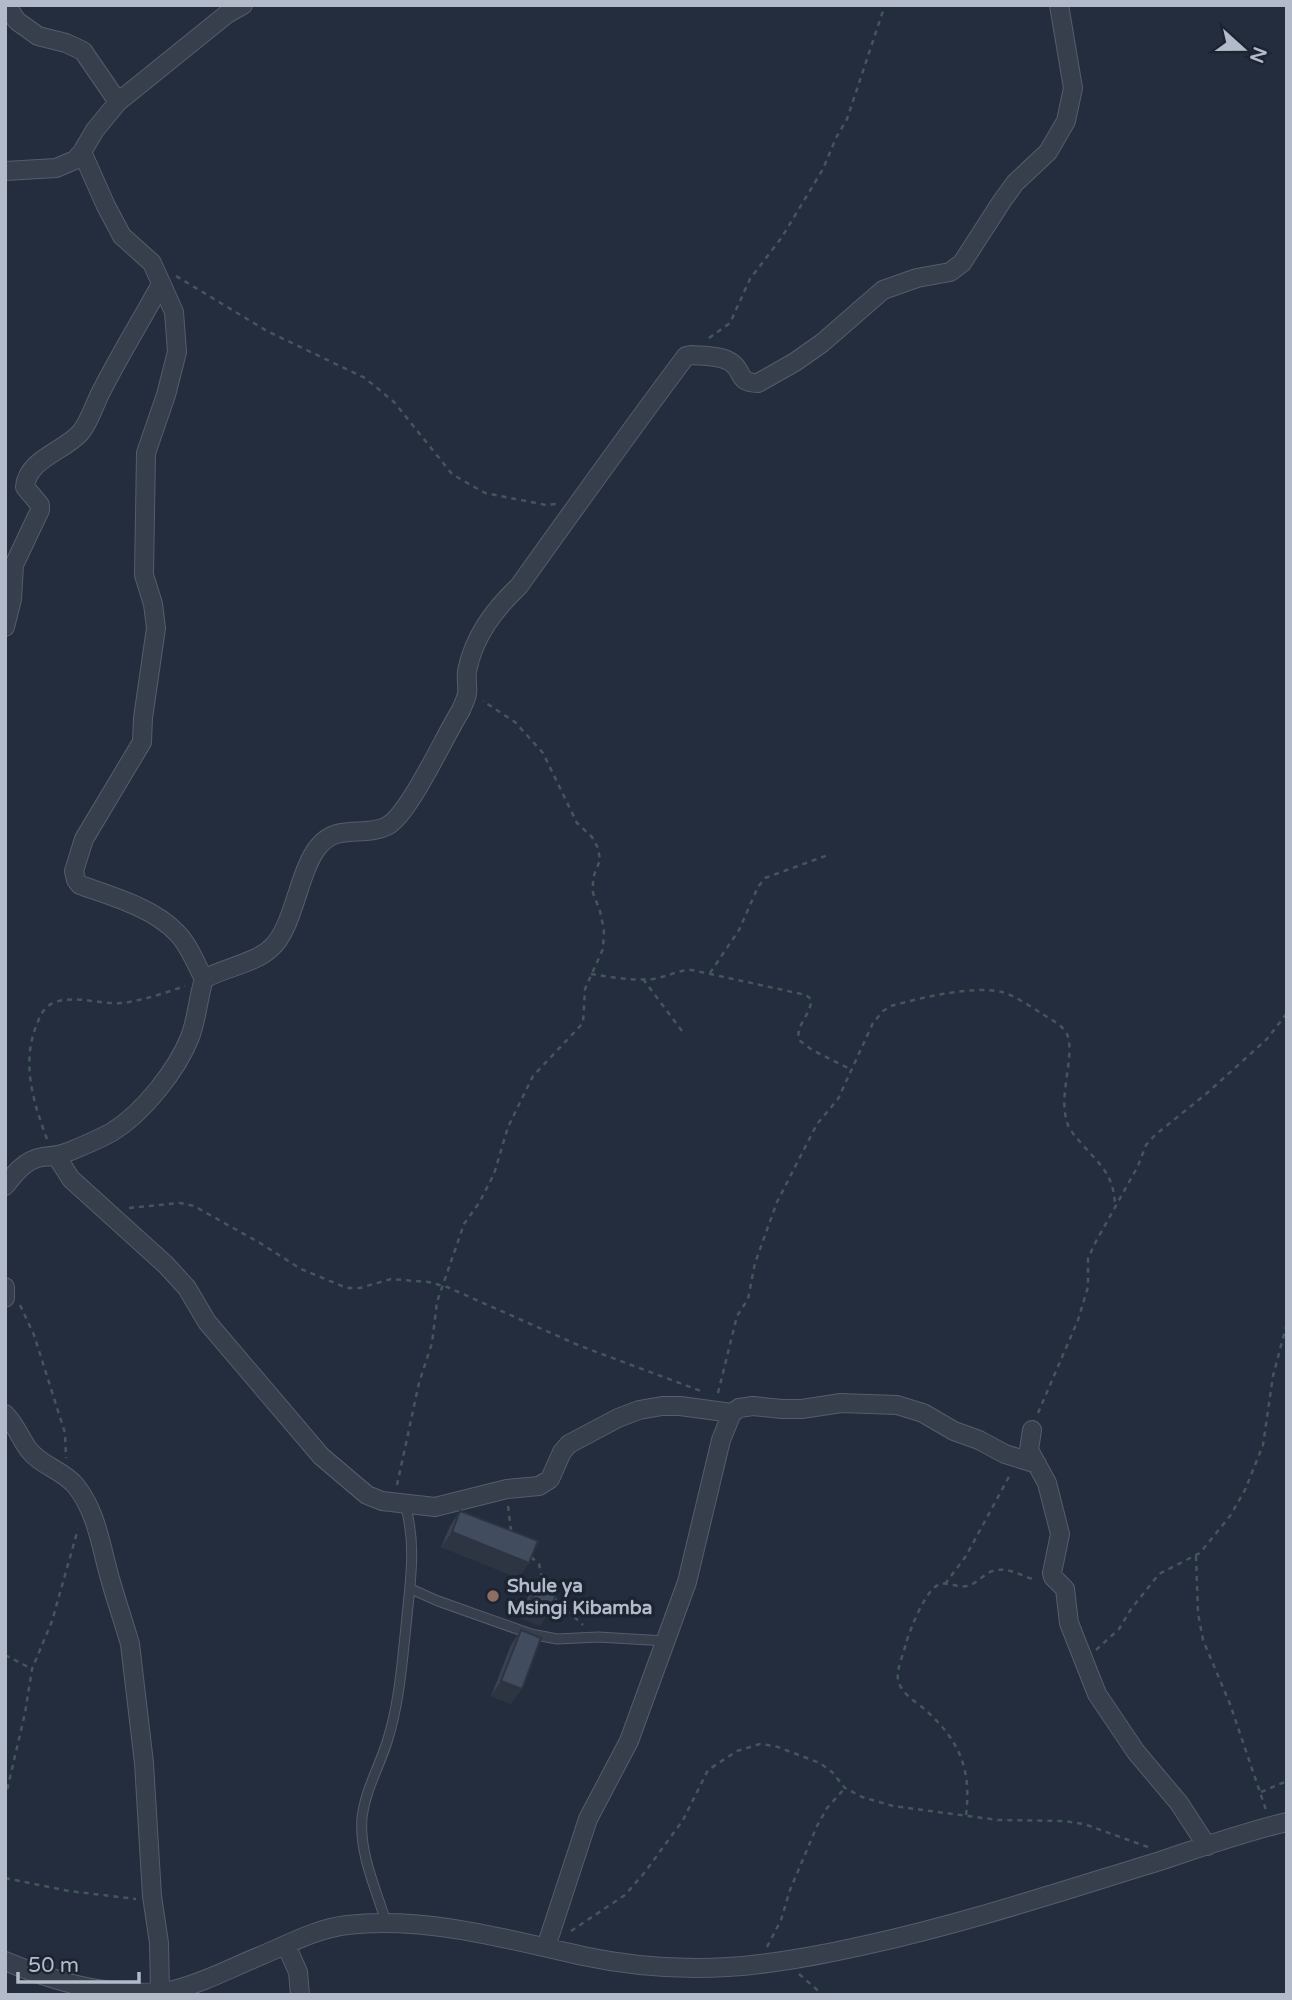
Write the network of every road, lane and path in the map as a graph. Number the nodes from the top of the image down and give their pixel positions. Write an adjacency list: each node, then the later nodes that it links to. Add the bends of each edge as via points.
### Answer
1 (6, 5): 5 (street, via 17,21 38,36 83,51)
2 (243, 5): 5 (street)
3 (885, 5): 10 (path, via 847,119 812,189 750,279 730,323)
4 (1059, 5): 10 (street, via 1073,88 1066,121 1048,152 1016,183 956,269 883,290 822,344 758,383 741,377 730,362)
5 (118, 102): 6 (street)
6 (82, 152): 7 (street, via 56,168); 8 (street, via 122,236)
7 (5, 171)
8 (152, 263): 9 (street); 11 (path, via 267,331 365,378 394,402 452,474 485,493 546,505)
9 (161, 284): 12 (street, via 81,432 27,477 25,487 40,510 14,565); 17 (street, via 174,312 177,352 146,453 144,575 156,628 142,742 84,839 74,871 80,885 162,920 183,940)
10 (691, 355): 11 (street)
11 (578, 502): 13 (street, via 519,586 484,626 466,675)
12 (5, 627)
13 (467, 693): 16 (path, via 514,722 538,747 577,823 598,848 593,893 604,930 600,957); 17 (street, via 402,812 374,830 331,836 317,848 276,943 262,954)
14 (828, 855): 15 (path, via 765,878 739,930)
15 (710, 973): 18 (path, via 682,970); 21 (path, via 806,995 811,1006 797,1033 799,1040)
16 (590, 974): 18 (path); 26 (path, via 583,1023 533,1076 508,1127 494,1174 464,1224)
17 (204, 979): 22 (street, via 190,1035 167,1079 112,1132); 22 (path, via 147,998 121,1003 63,1001 44,1010 28,1059 30,1084)
18 (643, 979): 20 (path)
19 (1287, 1013): 24 (path, via 1267,1039 1146,1145)
20 (685, 1035)
21 (852, 1070): 24 (path, via 873,1023 891,1006 973,990 1016,998 1066,1031 1068,1125 1110,1177); 31 (path, via 838,1099 817,1125 762,1240 717,1400)
22 (57, 1157): 23 (street, via 28,1162); 25 (street, via 71,1179)
23 (5, 1186)
24 (1115, 1206): 33 (path, via 1088,1259 1088,1287 1078,1320)
25 (108, 1213): 26 (path, via 140,1205 194,1206 301,1269 336,1284 359,1288 391,1279); 38 (street, via 187,1288 207,1322 321,1456 368,1494)
26 (443, 1287): 30 (path); 38 (path, via 414,1402)
27 (6, 1288): 28 (street); 36 (path, via 24,1311 34,1335 65,1433)
28 (5, 1298)
29 (1287, 1323): 42 (path, via 1256,1465 1230,1516)
30 (706, 1393)
31 (732, 1413): 34 (street, via 753,1406 897,1405); 37 (street, via 680,1406 639,1410 569,1444 550,1479 540,1486); 49 (street, via 721,1440 687,1583)
32 (5, 1414): 36 (street, via 36,1458)
33 (1032, 1430): 35 (street, via 1029,1450)
34 (1019, 1458): 35 (street); 45 (path, via 966,1556)
35 (1037, 1464): 44 (street, via 1058,1523 1059,1542 1052,1568)
36 (65, 1475): 63 (street, via 94,1518 130,1644)
37 (507, 1489): 38 (street, via 435,1507); 40 (path)
38 (399, 1503): 46 (lane, via 412,1537)
39 (78, 1529): 52 (path, via 52,1621)
40 (512, 1539)
41 (530, 1556): 43 (path, via 539,1564)
42 (1196, 1556): 51 (path, via 1159,1574 1119,1629); 55 (path, via 1203,1640)
43 (544, 1583)
44 (1060, 1583): 45 (path, via 1027,1578 1007,1569 964,1587); 51 (street)
45 (945, 1584): 57 (path, via 935,1587 913,1623 897,1678 901,1689 943,1726 963,1759 969,1793)
46 (411, 1589): 48 (lane, via 531,1634 557,1639); 64 (lane, via 397,1697 362,1821 365,1856)
47 (552, 1594): 48 (path)
48 (598, 1637): 49 (lane)
49 (666, 1641): 66 (street, via 629,1741 588,1819)
50 (5, 1656): 52 (path)
51 (1084, 1660): 60 (street, via 1113,1720)
52 (32, 1669): 56 (path)
53 (1287, 1781): 55 (path)
54 (845, 1788): 57 (path, via 893,1806); 66 (path, via 820,1763 790,1751 760,1744 737,1751 708,1770 683,1820 632,1888); 69 (path, via 817,1826)
55 (1261, 1793): 59 (path)
56 (5, 1799)
57 (966, 1815): 61 (path, via 1084,1824 1145,1845)
58 (1287, 1822): 59 (street)
59 (1265, 1827): 60 (street)
60 (1207, 1846): 61 (street)
61 (1165, 1859): 68 (street, via 937,1930)
62 (5, 1878): 63 (path)
63 (153, 1901): 70 (street)
64 (386, 1922): 65 (street, via 316,1931); 66 (street, via 495,1934)
65 (286, 1945): 70 (street, via 174,1990); 71 (street, via 298,1972)
66 (550, 1948): 69 (street, via 684,1968)
67 (5, 1961): 70 (street, via 43,1977 98,1990)
68 (787, 1962): 69 (street); 72 (path)
69 (760, 1964)
70 (160, 1991)
71 (300, 1995)
72 (823, 1995)

